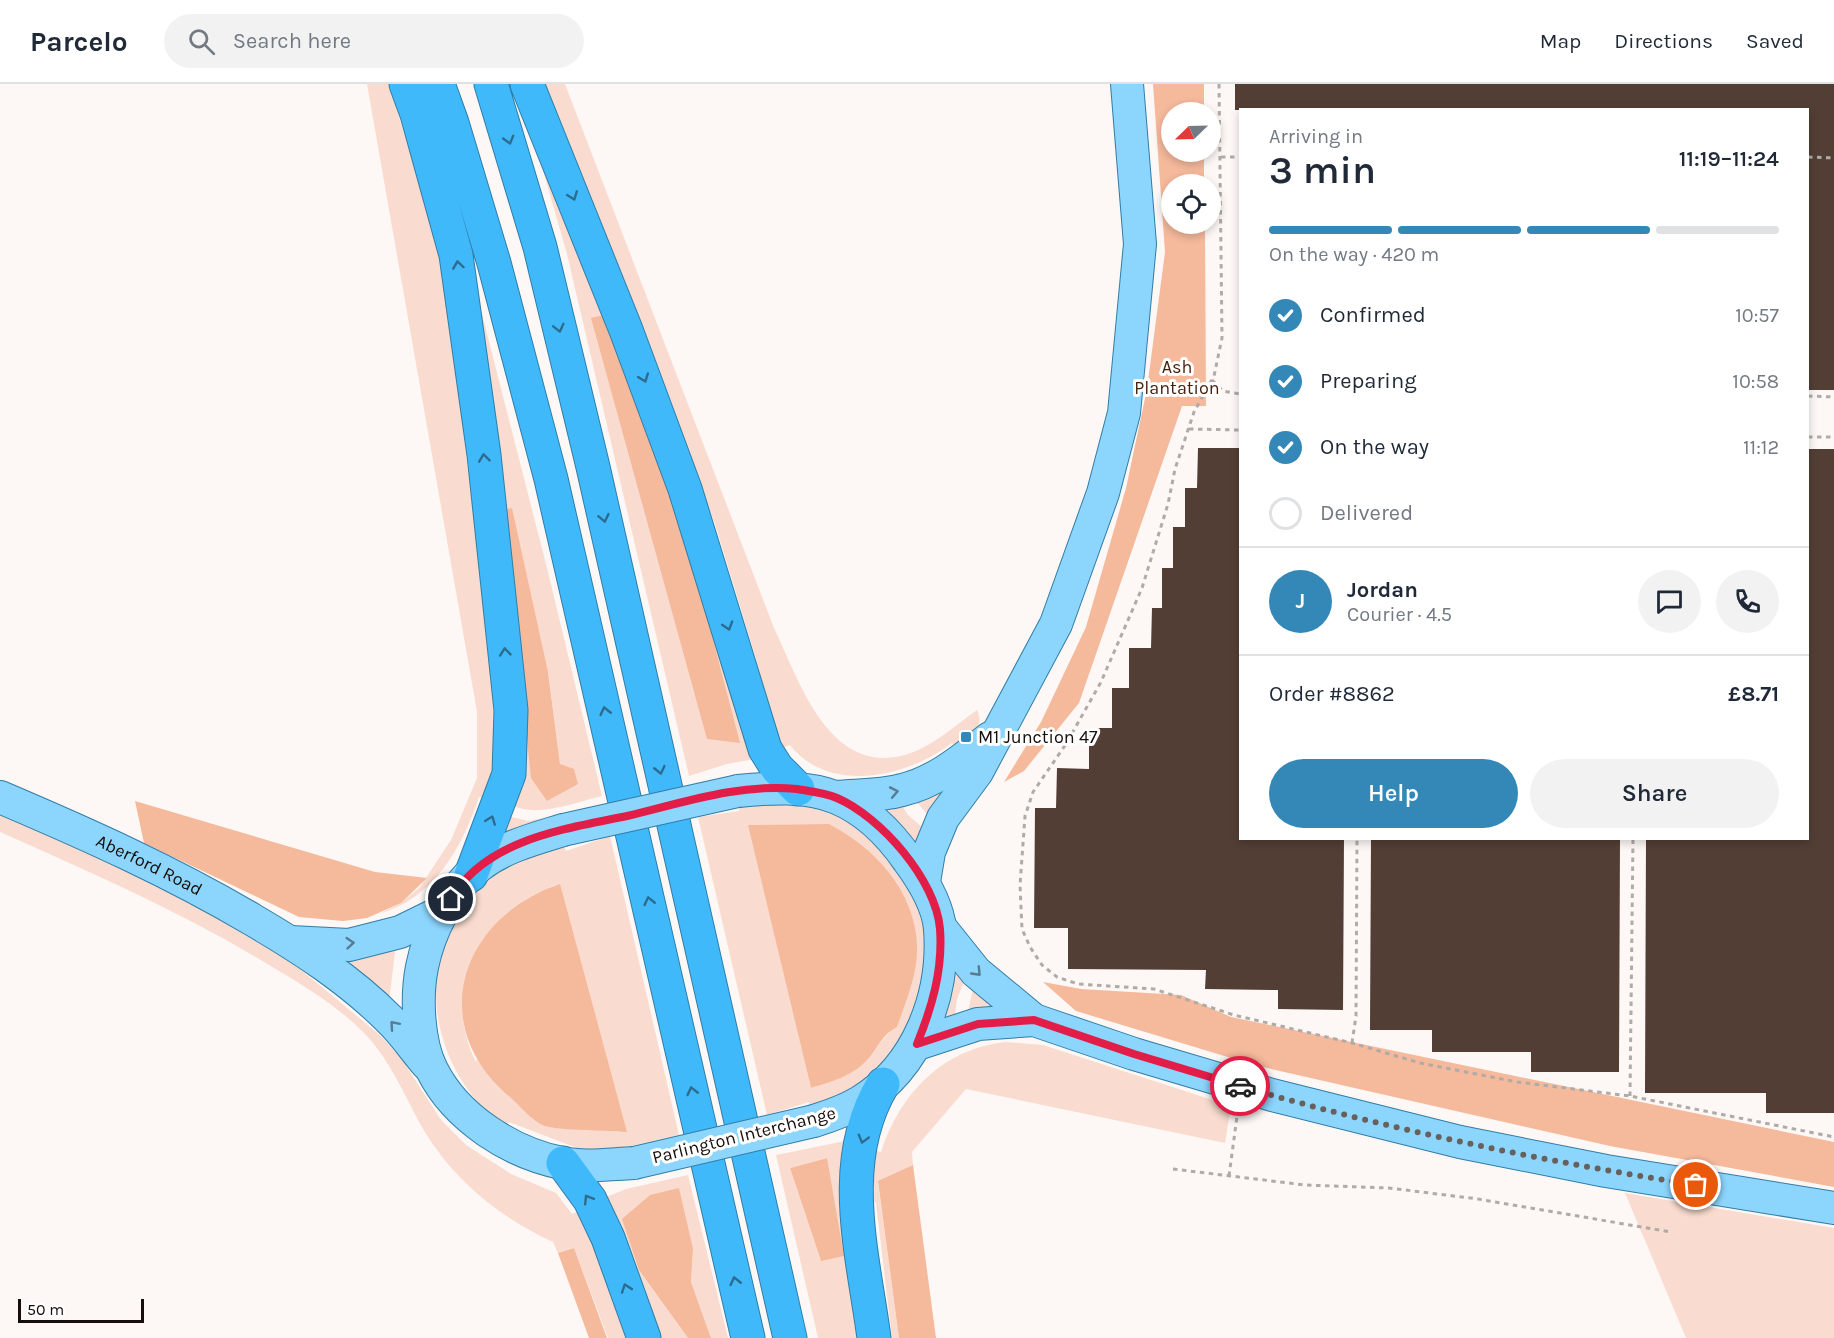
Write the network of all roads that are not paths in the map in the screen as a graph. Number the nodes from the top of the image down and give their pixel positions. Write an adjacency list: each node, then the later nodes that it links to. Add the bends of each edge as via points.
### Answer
1 (406, 84): 10 (highway, one-way to 1, via 509,774 511,710 484,455 456,255)
2 (438, 84): 22 (highway, one-way to 2, via 551,479 494,263)
3 (491, 84): 23 (highway, one-way to 23, via 540,247 590,456)
4 (527, 84): 7 (highway, one-way to 7, via 685,489 765,749)
5 (1127, 84): 6 (main road, via 1140,244 1124,412 1103,493 1056,624)
6 (998, 732): 9 (main road, one-way to 6, via 886,794 924,783); 11 (main road, via 977,772 937,829)
7 (798, 789): 9 (main road, Parlington Interchange); 10 (main road, Parlington Interchange, bridge, via 738,791 563,830 522,842 480,865)
8 (0, 797): 14 (main road, Aberford Road, via 111,844 192,884)
9 (836, 797): 11 (main road, Parlington Interchange, via 894,840)
10 (471, 875): 12 (main road, Parlington Interchange)
11 (924, 882): 13 (main road, Parlington Interchange)
12 (445, 910): 14 (main road, Aberford Road, one-way to 12, via 349,945 399,932); 17 (main road, Parlington Interchange, via 426,946 419,985 420,1021)
13 (940, 927): 15 (main road, one-way to 15, via 976,972); 16 (main road, Parlington Interchange, via 939,967 932,1006)
14 (291, 942): 17 (main road, Aberford Road, one-way to 14, via 386,1016 350,984)
15 (1034, 1020): 16 (main road, via 978,1024); 20 (main road, via 1240,1086 1460,1142 1606,1171)
16 (917, 1044): 18 (main road, Parlington Interchange)
17 (432, 1070): 19 (main road, Parlington Interchange, via 455,1104 494,1136 535,1156)
18 (883, 1084): 19 (main road, Parlington Interchange, bridge, via 862,1101 814,1121 634,1163); 24 (highway, one-way to 24, via 875,1098 857,1160 857,1228)
19 (563, 1163): 21 (highway, one-way to 19, via 608,1238 590,1200)
20 (1834, 1208)
21 (644, 1338)
22 (748, 1338)
23 (790, 1338)
24 (874, 1338)

